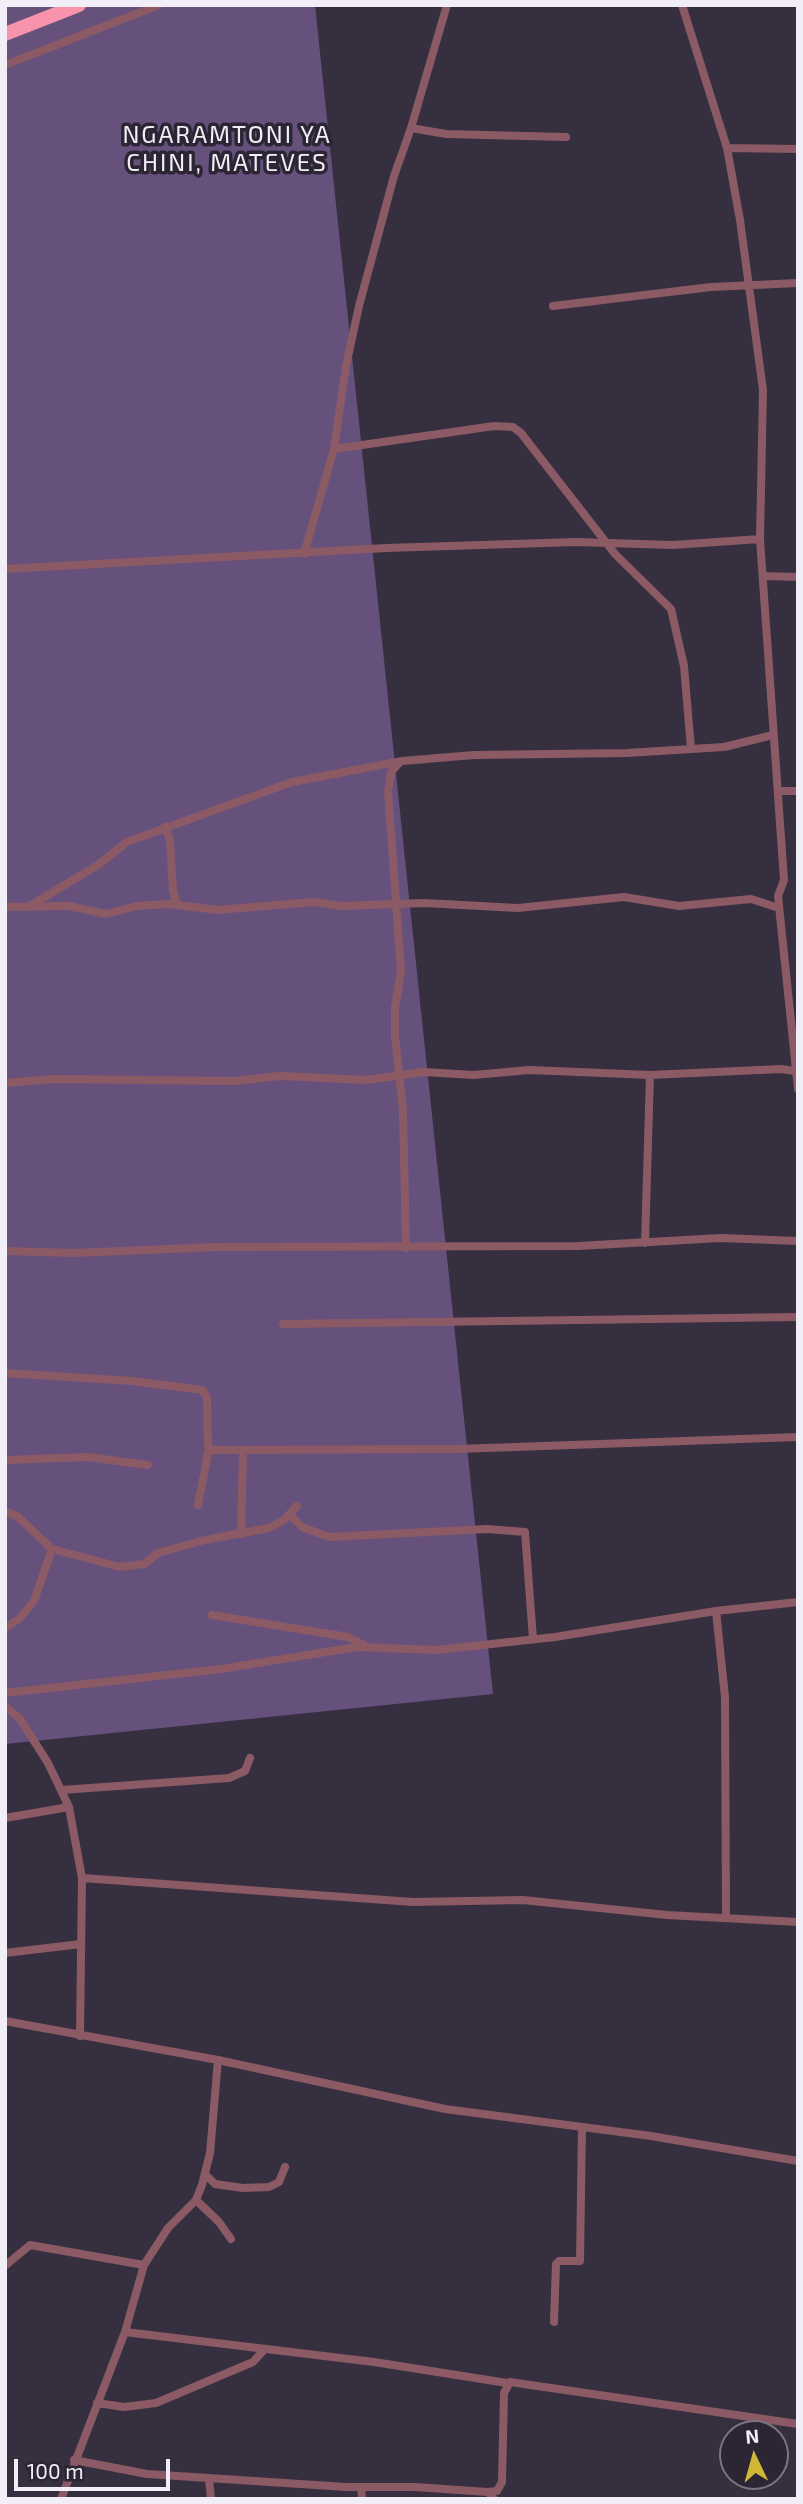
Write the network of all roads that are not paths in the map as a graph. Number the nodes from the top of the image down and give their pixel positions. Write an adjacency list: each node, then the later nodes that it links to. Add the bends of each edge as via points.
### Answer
1 (79, 5): 5 (highway)
2 (159, 5): 6 (street)
3 (447, 5): 7 (street)
4 (682, 5): 9 (street)
5 (5, 34)
6 (5, 65)
7 (411, 128): 8 (street, via 454,134); 14 (street, via 359,306)
8 (566, 136)
9 (727, 148): 10 (street); 12 (street)
10 (798, 149)
11 (798, 283): 12 (street)
12 (750, 285): 13 (street); 15 (street, via 763,390)
13 (553, 306)
14 (334, 449): 16 (street, via 513,427); 17 (street)
15 (760, 539): 16 (street); 19 (street)
16 (607, 544): 17 (street, via 397,547); 22 (street, via 671,608 684,666)
17 (304, 554): 18 (street)
18 (5, 569)
19 (763, 576): 20 (street); 21 (street)
20 (798, 577)
21 (773, 735): 22 (street, via 745,744); 24 (street)
22 (691, 749): 23 (street)
23 (402, 761): 26 (street, via 292,782); 28 (street, via 389,779)
24 (779, 791): 25 (street); 31 (street, via 784,880)
25 (798, 791)
26 (164, 827): 27 (street, via 170,840); 30 (street, via 127,842)
27 (177, 904): 28 (street, via 217,910 313,902); 30 (street, via 137,906 106,914 69,906)
28 (395, 905): 31 (street, via 529,907 624,897 679,906 751,899); 34 (street, via 401,972 394,1020)
29 (5, 907): 30 (street)
30 (28, 907)
31 (779, 908): 32 (street)
32 (795, 1071): 33 (street); 36 (street)
33 (650, 1074): 34 (street, via 529,1070); 38 (street)
34 (399, 1076): 35 (street); 39 (street)
35 (5, 1083)
36 (798, 1090)
37 (798, 1241): 38 (street)
38 (645, 1242): 39 (street)
39 (406, 1248): 40 (street)
40 (5, 1251)
41 (798, 1317): 42 (street)
42 (282, 1324)
43 (5, 1373): 45 (street, via 201,1390 207,1397)
44 (798, 1437): 46 (street)
45 (209, 1448): 46 (street); 49 (street)
46 (243, 1451): 53 (street)
47 (5, 1460): 48 (street, via 88,1457)
48 (148, 1465)
49 (198, 1505)
50 (296, 1506): 52 (street)
51 (5, 1511): 54 (street, via 17,1516)
52 (290, 1514): 53 (street, via 269,1528); 59 (street, via 302,1527 328,1537 487,1529 525,1532)
53 (241, 1534): 54 (street, via 163,1552 137,1566 112,1567)
54 (52, 1549): 58 (street, via 34,1601)
55 (798, 1602): 56 (street)
56 (716, 1611): 59 (street); 68 (street, via 725,1697)
57 (212, 1615): 60 (street, via 348,1637)
58 (5, 1628)
59 (533, 1639): 60 (street, via 437,1650)
60 (367, 1646): 61 (street, via 221,1670)
61 (5, 1693)
62 (5, 1706): 64 (street, via 20,1719)
63 (250, 1758): 64 (street, via 245,1771 229,1778)
64 (62, 1790): 65 (street)
65 (69, 1807): 66 (street); 67 (street)
66 (5, 1818)
67 (82, 1878): 68 (street, via 413,1902 523,1900); 70 (street)
68 (726, 1917): 69 (street)
69 (798, 1922)
70 (81, 1944): 71 (street); 73 (street)
71 (5, 1953)
72 (5, 2021): 73 (street)
73 (80, 2036): 74 (street)
74 (218, 2060): 75 (street, via 445,2109); 78 (street)
75 (582, 2127): 76 (street); 85 (street, via 581,2259 556,2264)
76 (798, 2161)
77 (285, 2167): 79 (street, via 279,2182 269,2187)
78 (206, 2175): 79 (street); 80 (street)
79 (215, 2184): 80 (street)
80 (202, 2185): 81 (street)
81 (196, 2200): 82 (street); 84 (street, via 168,2228)
82 (231, 2239)
83 (6, 2265): 84 (street, via 30,2245)
84 (144, 2265): 86 (street)
85 (554, 2322)
86 (125, 2332): 87 (street); 89 (street)
87 (264, 2350): 88 (street); 89 (street, via 253,2362 156,2403 124,2407)
88 (507, 2383): 90 (street); 94 (street, via 502,2482)
89 (97, 2403): 91 (street)
90 (798, 2424)
91 (74, 2460): 92 (street, via 147,2474); 95 (street)
92 (209, 2479): 93 (street); 96 (street)
93 (361, 2487): 94 (street); 97 (street)
94 (491, 2495)
95 (61, 2499)
96 (211, 2499)
97 (362, 2499)

